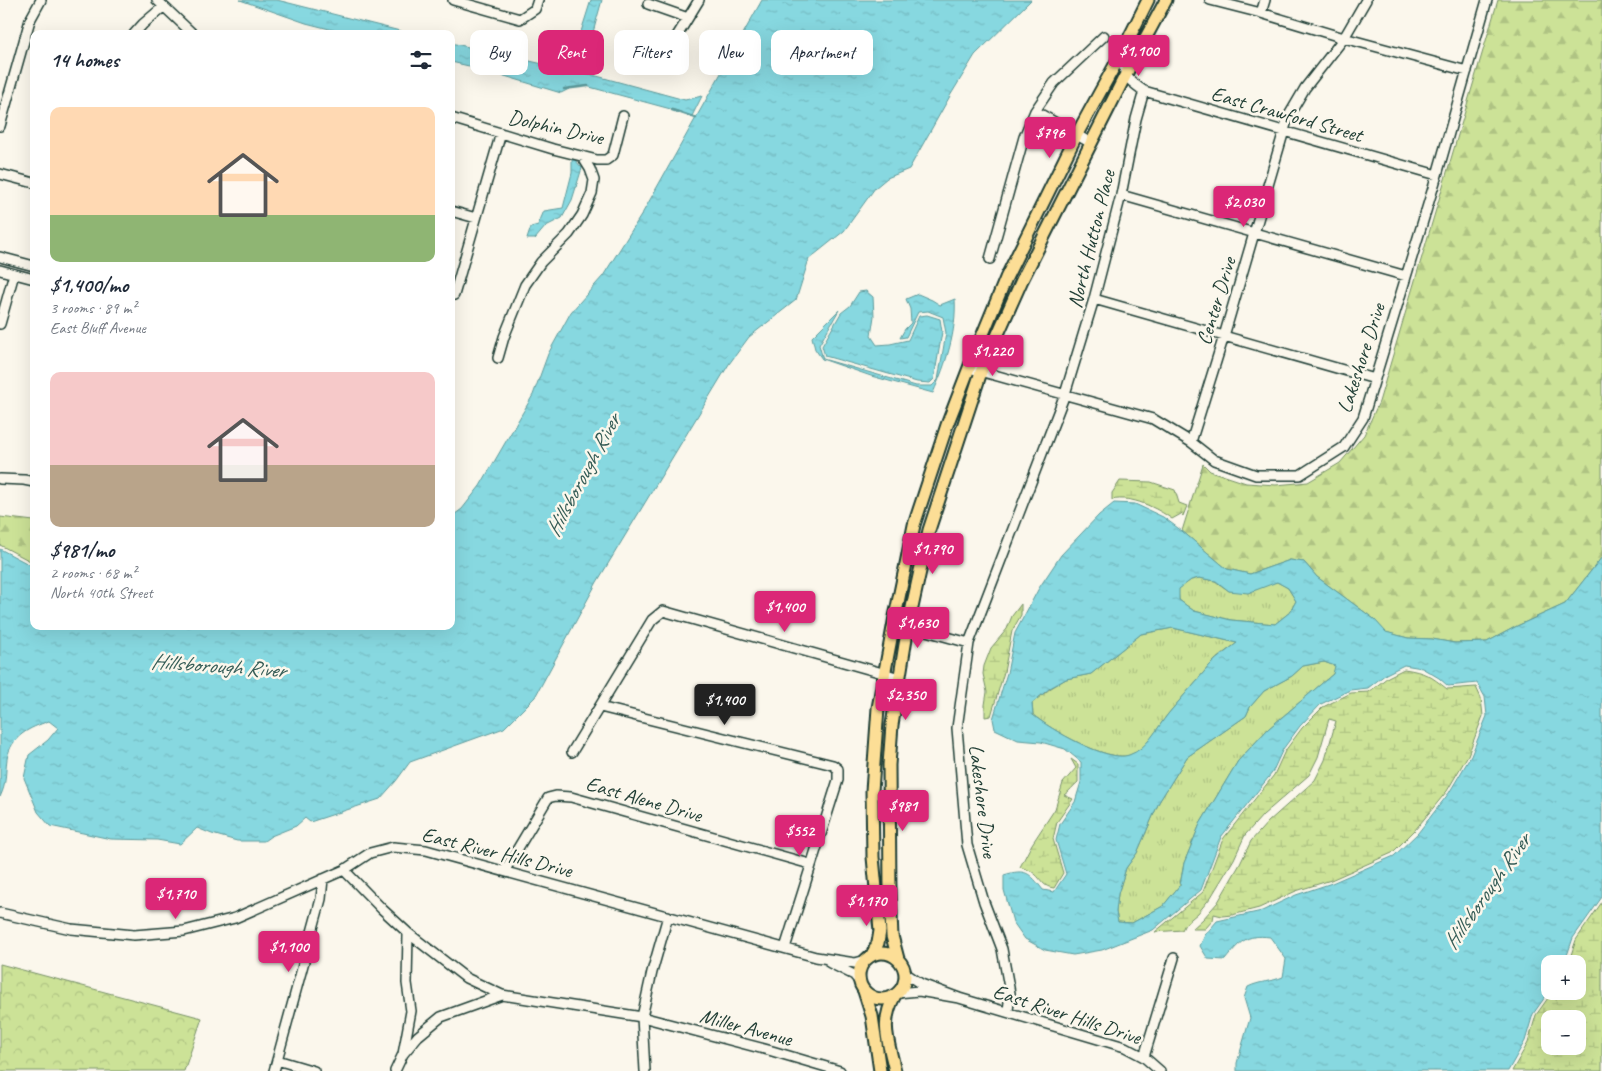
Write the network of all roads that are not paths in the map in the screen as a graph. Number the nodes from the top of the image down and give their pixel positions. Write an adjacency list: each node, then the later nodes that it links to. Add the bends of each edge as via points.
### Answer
1 (41, 0): 27 (street, via 30,20)
2 (453, 0): 3 (street, via 520,19 535,9)
3 (538, 0)
4 (699, 0): 14 (street)
5 (1148, 0): 20 (main road)
6 (1166, 0): 22 (main road)
7 (1210, 0): 13 (street)
8 (1265, 0): 13 (street)
9 (1366, 0): 19 (street, Center Drive)
10 (1488, 0): 21 (street, Lakeshore Drive)
11 (160, 3): 15 (street); 16 (street)
12 (648, 4): 14 (street)
13 (1261, 13): 19 (street)
14 (688, 18): 17 (street)
15 (138, 30)
16 (189, 30)
17 (681, 30)
18 (1104, 36): 24 (street, via 1054,83)
19 (1344, 38): 21 (street); 28 (street, Center Drive, via 1295,103)
20 (1121, 54): 22 (street); 30 (main road)
21 (1467, 71): 34 (street, Lakeshore Drive)
22 (1125, 76): 23 (street, East Crawford Street); 31 (main road)
23 (1144, 91): 28 (street, East Crawford Street); 36 (street, North Hutton Place)
24 (1035, 111): 30 (street); 41 (street, via 1024,137)
25 (623, 116): 32 (street, Dolphin Drive, via 613,155 606,160)
26 (455, 119): 29 (street, Dolphin Drive)
27 (0, 126)
28 (1284, 132): 34 (street, East Crawford Street); 39 (street, Center Drive)
29 (501, 133): 32 (street, Dolphin Drive); 38 (street)
30 (1077, 134): 31 (street); 52 (main road, via 1006,278)
31 (1091, 143): 53 (main road, via 1022,280)
32 (582, 156): 51 (street, via 594,180 592,193 569,234 541,262 525,284)
33 (0, 174): 35 (street)
34 (1437, 175): 45 (street, Lakeshore Drive)
35 (30, 182)
36 (1121, 195): 39 (street); 48 (street, North Hutton Place)
37 (455, 212): 38 (street)
38 (476, 218): 47 (street)
39 (1254, 233): 45 (street); 50 (street, Center Drive)
40 (0, 257): 42 (street)
41 (990, 259)
42 (30, 265)
43 (0, 270): 44 (street)
44 (14, 274): 46 (street); 49 (street)
45 (1406, 276): 54 (street, Lakeshore Drive)
46 (30, 278)
47 (455, 292)
48 (1094, 299): 50 (street); 55 (street, North Hutton Place)
49 (0, 324)
50 (1224, 336): 54 (street); 56 (street, Center Drive)
51 (498, 358)
52 (969, 368): 53 (street); 59 (main road)
53 (981, 372): 55 (street); 60 (main road)
54 (1375, 379): 56 (street, Lakeshore Drive, via 1363,418 1344,447 1300,475 1256,475 1214,460)
55 (1065, 394): 56 (street, Lakeshore Drive, via 1153,419); 62 (street, Lakeshore Drive)
56 (1191, 442)
57 (0, 479): 58 (street)
58 (30, 481)
59 (914, 525): 60 (main road); 63 (main road)
60 (929, 530): 61 (main road)
61 (908, 626): 62 (street); 64 (main road)
62 (969, 643): 84 (street, Lakeshore Drive, via 957,728 967,845 1002,949 1010,993)
63 (884, 673): 64 (street); 65 (street, via 663,611 652,620); 76 (main road, via 872,792 873,857 880,931 878,943)
64 (900, 678): 78 (main road, via 889,765 892,936)
65 (600, 707): 66 (street); 67 (street, via 833,765 838,769 838,780)
66 (572, 752)
67 (810, 864): 69 (street, East Alene Drive, via 571,796 556,796 548,798); 74 (street)
68 (344, 870): 69 (street, East River Hills Drive, via 370,853 393,848 426,850); 70 (street, East River Hills Drive); 73 (street)
69 (505, 870): 72 (street, East River Hills Drive)
70 (323, 879): 71 (street, East River Hills Drive, via 236,918 184,931 134,935 71,930); 88 (street, via 321,899)
71 (0, 913)
72 (668, 916): 74 (street, East River Hills Drive); 85 (street)
73 (408, 933): 82 (street, via 466,978); 86 (street, via 407,983 411,1011)
74 (785, 948): 75 (street, East River Hills Drive)
75 (816, 957): 76 (street, East River Hills Drive, via 855,963); 80 (street, East River Hills Drive, via 854,975)
76 (869, 957): 78 (main road, via 887,953); 80 (main road, via 860,970)
77 (1174, 958): 87 (street)
78 (898, 959): 79 (main road)
79 (905, 973): 81 (main road, via 903,986); 83 (street, East River Hills Drive, via 922,984)
80 (862, 987): 81 (main road, via 878,998 886,999); 94 (main road, via 870,1006)
81 (896, 994): 83 (street, East River Hills Drive, via 919,991); 95 (main road, via 888,1008 885,1025)
82 (502, 995): 85 (street, Miller Avenue); 86 (street, via 441,1018 418,1036)
83 (958, 998): 84 (street, East River Hills Drive)
84 (1008, 1012): 87 (street, East River Hills Drive, via 1125,1047)
85 (642, 1017): 92 (street); 93 (street, Miller Avenue)
86 (403, 1054): 91 (street)
87 (1144, 1058): 96 (street, East River Hills Drive)
88 (277, 1060): 89 (street); 90 (street)
89 (274, 1071)
90 (314, 1071)
91 (396, 1071)
92 (645, 1071)
93 (840, 1071)
94 (880, 1071)
95 (896, 1071)
96 (1160, 1071)

